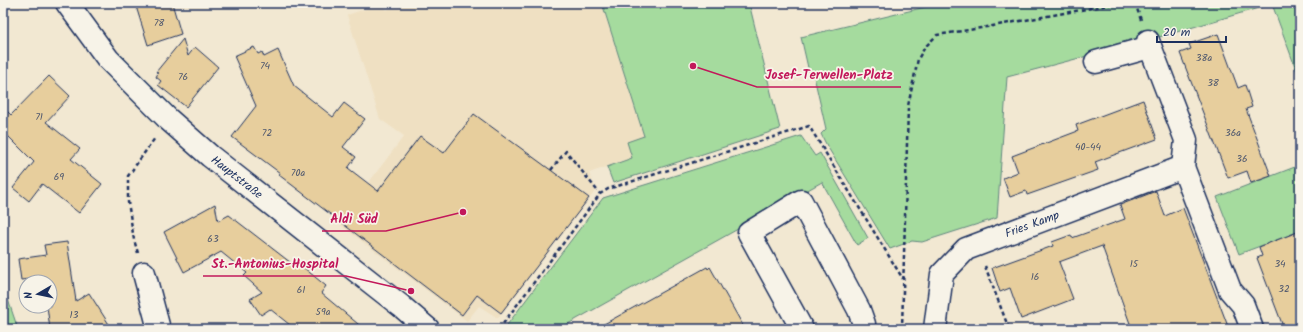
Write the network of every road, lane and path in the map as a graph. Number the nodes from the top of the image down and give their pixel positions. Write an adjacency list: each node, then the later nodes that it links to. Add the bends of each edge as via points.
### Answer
1 (67, 3): 4 (street, Hauptstraße, via 108,59)
2 (1120, 3): 10 (path, via 938,35 925,47 918,59 908,106)
3 (1096, 62): 5 (street, via 1149,44 1186,140)
4 (168, 119): 9 (path, via 128,176 128,202 134,240); 12 (street, Hauptstraße, via 210,156)
5 (1183, 167): 17 (street, Fries Kamp, via 966,249 942,274); 19 (street, via 1230,290 1243,305)
6 (551, 170): 7 (path, via 566,151)
7 (600, 194): 10 (path, via 608,189 809,126); 13 (path)
8 (984, 262): 18 (path)
9 (144, 273): 11 (street)
10 (903, 279): 16 (path)
11 (159, 329)
12 (428, 329)
13 (499, 329)
14 (802, 329): 15 (street, via 749,233 801,202 859,310)
15 (864, 329)
16 (902, 329)
17 (935, 329)
18 (1009, 329)
19 (1252, 329)

